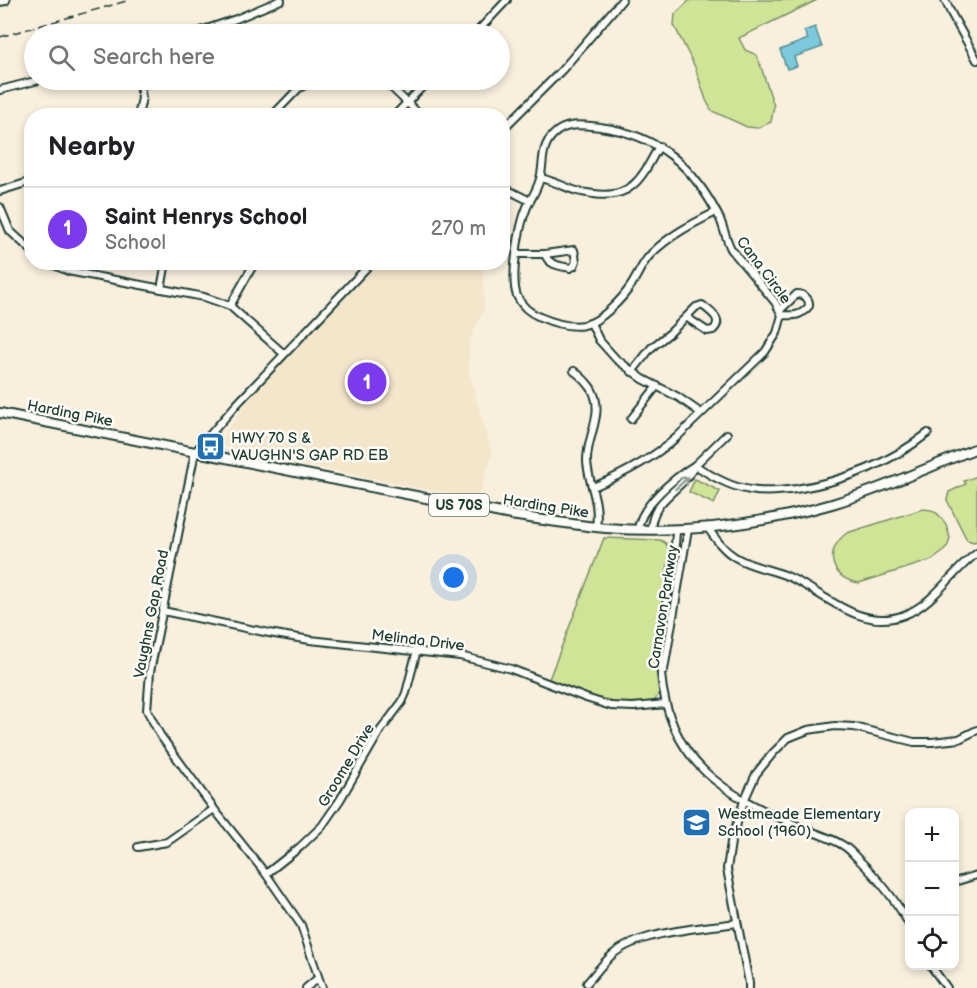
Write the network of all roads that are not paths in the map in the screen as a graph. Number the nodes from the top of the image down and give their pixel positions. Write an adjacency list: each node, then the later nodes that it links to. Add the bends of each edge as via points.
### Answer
1 (5, 0): 6 (main road)
2 (281, 0): 7 (street)
3 (507, 0): 8 (street)
4 (622, 0): 21 (street, via 562,70)
5 (945, 0): 9 (street)
6 (0, 1)
7 (221, 24)
8 (484, 24)
9 (977, 60)
10 (24, 84): 11 (street)
11 (0, 90)
12 (141, 90): 17 (street)
13 (297, 90): 18 (street)
14 (394, 90): 16 (street)
15 (419, 90): 16 (street)
16 (407, 101): 19 (street); 20 (street)
17 (140, 108)
18 (280, 108)
19 (401, 108)
20 (414, 108)
21 (510, 121)
22 (658, 146): 23 (street, via 640,178 623,193 586,193); 23 (street, Cana Circle, via 617,130 566,127 547,142); 29 (street, Cana Circle, via 692,174)
23 (541, 178): 27 (street, Cana Circle)
24 (24, 183): 25 (street)
25 (0, 190)
26 (510, 191): 27 (street)
27 (530, 201): 31 (street, Cana Circle)
28 (0, 207): 30 (street, via 10,231)
29 (716, 212): 40 (street, via 685,227 654,251 629,289); 46 (street, Cana Circle, via 734,253 781,312 777,333 765,352)
30 (24, 244)
31 (516, 254): 32 (street); 40 (street, Cana Circle, via 516,291 526,309 559,324)
32 (545, 254): 32 (street, via 574,250 576,261 567,268 548,261)
33 (66, 270): 37 (street)
34 (165, 270): 37 (street)
35 (250, 270): 38 (street)
36 (364, 270): 41 (street, Vaughns Gap Road)
37 (161, 290): 38 (street)
38 (230, 306): 41 (street)
39 (686, 316): 39 (street, via 703,306 716,317 718,325 707,332); 43 (street)
40 (591, 323): 43 (street, via 602,344)
41 (284, 354): 51 (street, Vaughns Gap Road)
42 (574, 371): 53 (street, via 591,389 598,407 587,457)
43 (632, 372): 44 (street)
44 (657, 386): 46 (street); 47 (street)
45 (0, 413): 51 (main road, Harding Pike / US 70S)
46 (700, 413): 53 (street, Cana Circle, via 655,455)
47 (632, 419)
48 (928, 433): 52 (street, via 872,467 834,481 789,490 748,490)
49 (727, 434): 52 (street)
50 (977, 448): 55 (main road, Harding Pike / US 70S, via 832,504)
51 (195, 452): 54 (main road, Harding Pike / US 70S, via 511,515); 61 (street, Vaughns Gap Road)
52 (695, 465): 57 (street, via 650,502); 58 (street, one-way to 52, via 656,509)
53 (593, 487): 54 (street, via 598,512)
54 (596, 527): 57 (main road, Harding Pike / US 70S)
55 (707, 527): 56 (main road, Harding Pike / US 70S); 60 (street, via 739,560 786,576 849,611 876,620 898,617 918,608)
56 (688, 529): 59 (main road, Harding Pike / US 70S); 63 (street, Carnavon Parkway)
57 (638, 530): 58 (main road, Harding Pike / US 70S)
58 (651, 530): 59 (main road, Harding Pike / US 70S)
59 (676, 530): 63 (street, Carnavon Parkway, via 662,636)
60 (977, 554)
61 (163, 611): 62 (street, Melinda Drive, via 301,638); 67 (street, Vaughns Gap Road, via 150,672 147,710 160,735)
62 (417, 650): 64 (street, Melinda Drive, via 496,665 611,706); 69 (street, Groome Drive, via 402,702 335,807 322,826)
63 (663, 688): 64 (street, Carnavon Parkway)
64 (666, 704): 66 (street, Carnavon Parkway, via 676,734 691,756 716,782)
65 (977, 730): 66 (street, via 958,739 914,742 854,727 808,730 788,738 773,753 756,774)
66 (744, 801): 73 (street, Carnavon Parkway, via 844,846 874,874); 75 (street, via 727,869)
67 (214, 809): 68 (street, via 167,842); 69 (street, Vaughns Gap Road)
68 (138, 847)
69 (266, 874): 77 (street, Vaughns Gap Road, via 301,925)
70 (977, 875): 71 (street)
71 (959, 880)
72 (905, 910): 73 (street)
73 (902, 912): 74 (street, Carnavon Parkway)
74 (905, 918)
75 (737, 923): 78 (street, via 662,933 625,946); 81 (street)
76 (934, 970): 82 (street)
77 (318, 978): 79 (street); 80 (street, Vaughns Gap Road)
78 (587, 983)
79 (306, 988)
80 (322, 988)
81 (749, 988)
82 (947, 988)

